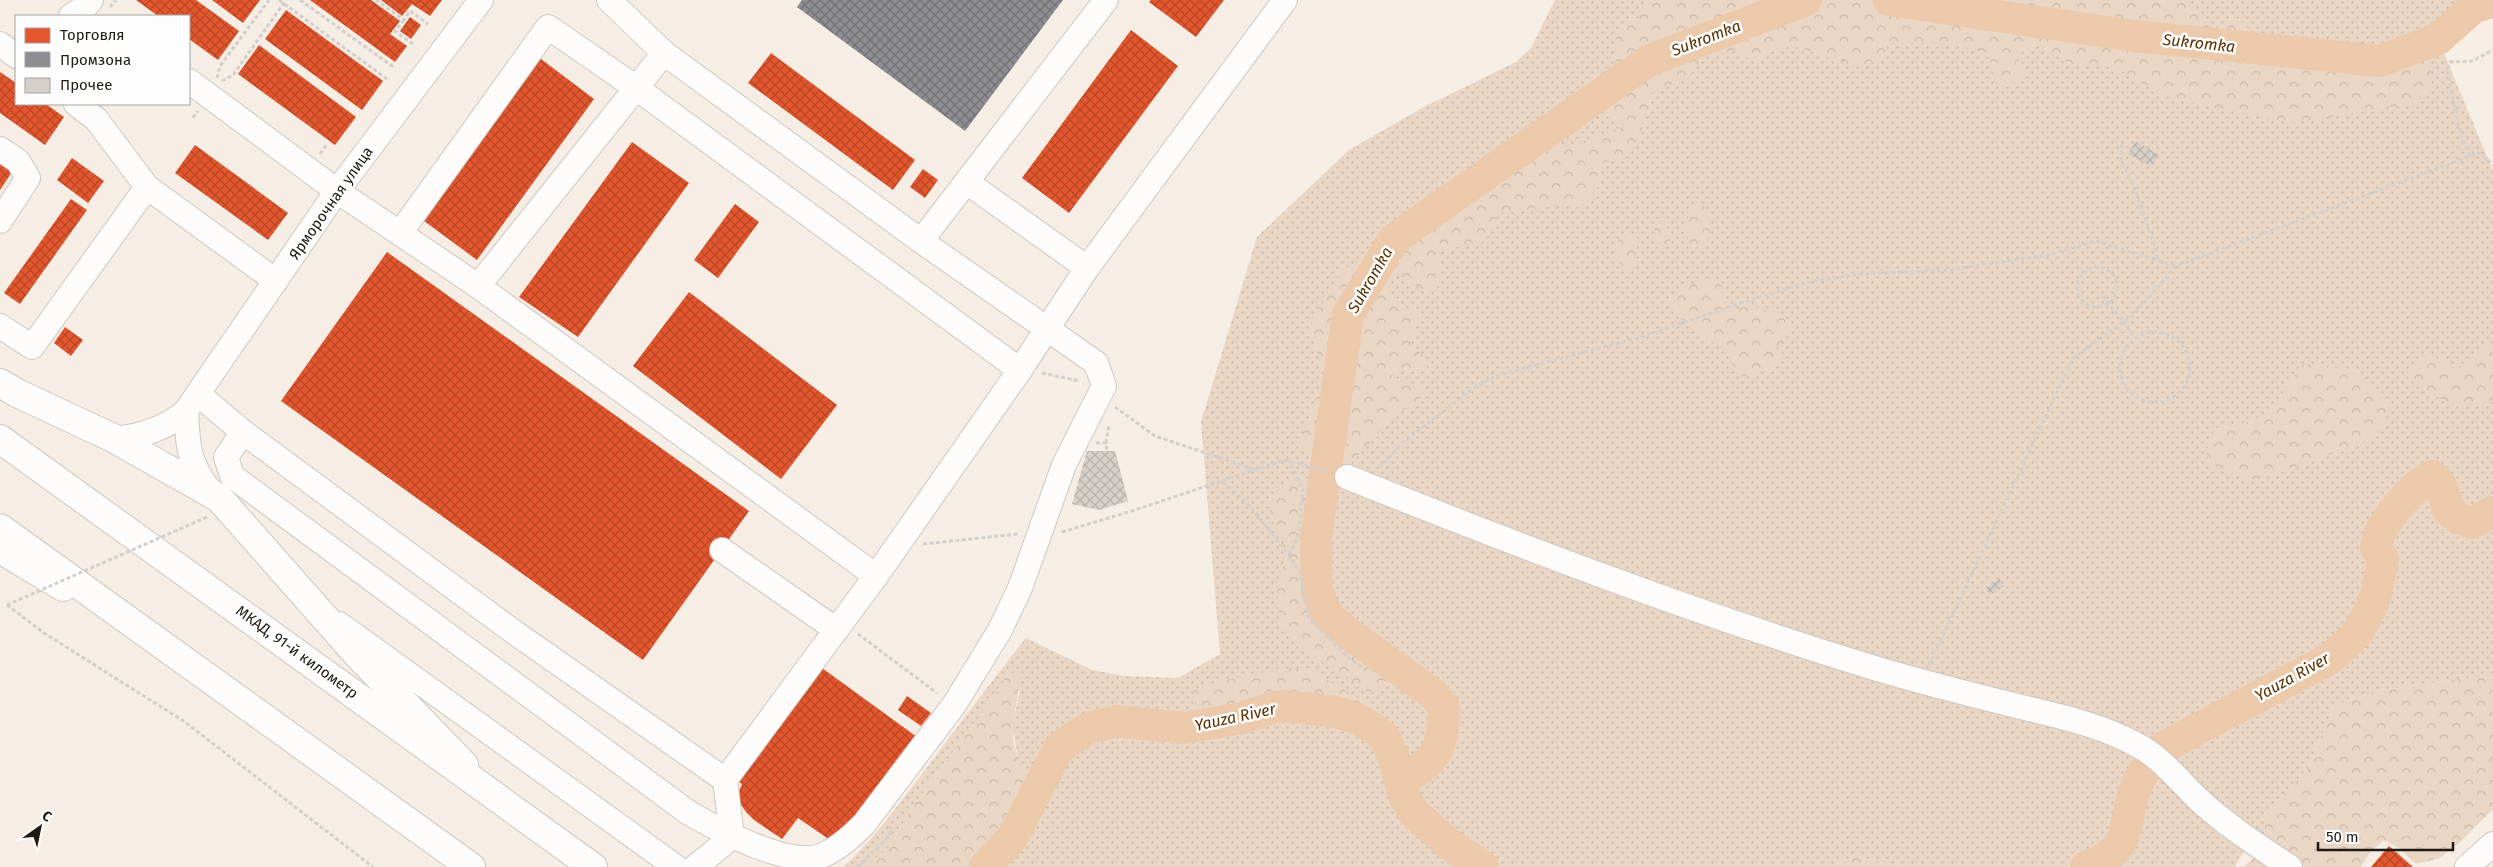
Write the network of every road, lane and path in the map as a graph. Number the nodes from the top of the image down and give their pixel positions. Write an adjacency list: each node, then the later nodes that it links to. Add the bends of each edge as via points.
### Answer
1 (269, 0): 18 (path)
2 (279, 0): 9 (path)
3 (300, 0): 19 (path)
4 (376, 0): 10 (path)
5 (481, 0): 31 (street, Ярморочная улица)
6 (609, 0): 16 (street)
7 (1106, 0): 29 (street)
8 (1285, 0): 37 (street)
9 (284, 2): 20 (path); 21 (path)
10 (404, 20): 11 (path, via 410,10); 14 (path, via 395,31)
11 (428, 24)
12 (15, 38): 13 (street)
13 (0, 44): 17 (street)
14 (413, 44)
15 (2493, 50): 27 (path, via 2472,61 2450,62 2447,71 2461,136)
16 (664, 53): 23 (street); 34 (street)
17 (15, 55)
18 (220, 66)
19 (395, 68)
20 (233, 75)
21 (388, 79)
22 (190, 82): 31 (street)
23 (635, 87): 33 (street, via 548,27); 39 (street); 46 (street)
24 (77, 105): 30 (street, via 96,119)
25 (2122, 144): 35 (path, via 2121,160 2137,194)
26 (0, 149): 32 (street, via 18,161 28,178)
27 (2470, 156): 28 (path, via 2479,153); 36 (path)
28 (2493, 165)
29 (968, 183): 34 (street); 37 (street)
30 (146, 187): 38 (street); 43 (street, via 32,347)
31 (337, 191): 33 (street); 38 (street, Ярморочная улица)
32 (0, 221)
33 (400, 233): 39 (street)
34 (921, 241): 44 (street)
35 (2159, 260): 36 (path); 56 (path, via 2096,241 2048,255 1948,270 1862,274 1812,281 1638,338 1495,376 1472,389)
36 (2176, 266): 42 (path)
37 (1087, 268): 44 (street)
38 (276, 281): 49 (street, Ярморочная улица)
39 (478, 286): 64 (street)
40 (2103, 296): 41 (path)
41 (2109, 304): 41 (path, via 2097,308 2080,299 2078,281 2086,270 2106,269 2115,279 2116,292); 42 (path)
42 (2124, 323): 45 (path); 67 (path, via 2073,358)
43 (0, 326)
44 (1048, 329): 46 (street); 48 (street, via 1096,363)
45 (2135, 337): 45 (path, via 2146,332 2163,332 2178,339 2185,348 2190,364 2188,380 2174,397 2163,402 2139,399 2122,381 2120,357)
46 (1028, 371): 48 (path); 64 (street)
47 (0, 383): 52 (main road)
48 (1104, 386): 54 (path, via 1112,405 1155,436); 59 (street, via 1064,465)
49 (192, 402): 50 (street); 52 (street, Ярморочная улица, via 172,424 137,436); 57 (street, via 187,444)
50 (243, 432): 71 (street, via 506,626); 73 (street, via 226,457 232,476 688,813)
51 (0, 439): 72 (main road, МКАД, 91-й километр)
52 (115, 439): 57 (main road)
53 (1289, 460): 54 (path); 56 (path); 63 (path, via 1303,490 1298,537)
54 (1257, 470): 55 (path)
55 (1222, 481): 59 (path, via 1061,532); 63 (path, via 1250,506)
56 (1358, 481): 82 (street, via 1510,543 1793,643 1920,683 2055,715 2114,734 2138,745 2170,769 2225,823)
57 (209, 505): 65 (main road, via 235,515); 76 (path, bridge, via 6,605 186,722)
58 (0, 528): 68 (main road)
59 (1041, 531): 60 (path); 70 (street, via 1000,630)
60 (914, 544)
61 (0, 549): 68 (main road)
62 (722, 550): 66 (street)
63 (1289, 555): 69 (path, via 1300,573 1309,619)
64 (876, 576): 66 (street)
65 (320, 610): 72 (main road, via 355,652); 79 (street)
66 (844, 630): 70 (path); 71 (street)
67 (1936, 649)
68 (173, 653): 77 (main road)
69 (1365, 669)
70 (954, 705): 73 (street, via 864,824 836,848 808,858 783,856)
71 (725, 780): 73 (street)
72 (491, 793): 78 (main road, МКАД, 91-й километр)
73 (732, 837): 80 (street)
74 (884, 842): 81 (path)
75 (2493, 844): 83 (street)
76 (373, 867)
77 (471, 867)
78 (593, 867)
79 (676, 867)
80 (695, 867)
81 (857, 867)
82 (2290, 867)
83 (2467, 867)

